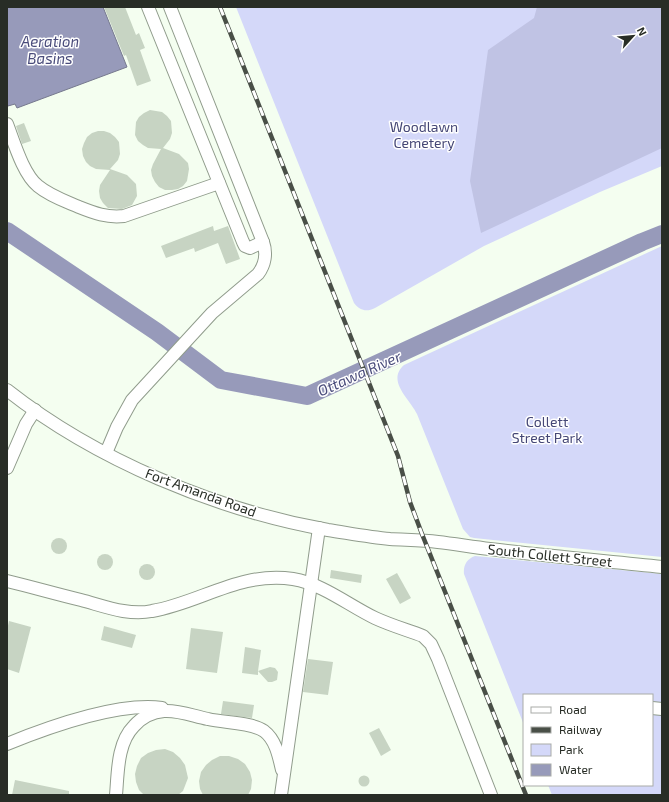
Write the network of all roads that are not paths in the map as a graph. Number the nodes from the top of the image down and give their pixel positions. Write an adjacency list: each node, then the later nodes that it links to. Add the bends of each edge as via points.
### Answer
1 (148, 7): 4 (street)
2 (170, 7): 5 (street)
3 (7, 124): 4 (street, via 25,168 37,185 55,197 95,213 114,217 124,216)
4 (219, 183): 5 (street, via 245,246 253,248)
5 (263, 242): 8 (street, via 265,255 260,271 212,313 132,400)
6 (7, 390): 7 (street, Fort Amanda Road)
7 (35, 410): 8 (street, Fort Amanda Road); 9 (street, via 26,424)
8 (106, 453): 10 (street, Fort Amanda Road, via 222,503)
9 (7, 468)
10 (319, 528): 11 (street, Fort Amanda Road, via 389,539); 14 (street)
11 (438, 542): 12 (street, South Collett Street)
12 (662, 567)
13 (7, 581): 14 (street, via 128,612 151,612 220,588 264,578 292,579)
14 (310, 584): 17 (street); 20 (street, via 376,618 428,639)
15 (175, 711): 16 (street, via 147,707 99,714 58,725); 17 (street, via 264,731 275,747); 18 (street, via 146,716 133,726 122,747)
16 (7, 744)
17 (283, 779): 19 (street)
18 (116, 795)
19 (281, 795)
20 (491, 795)

